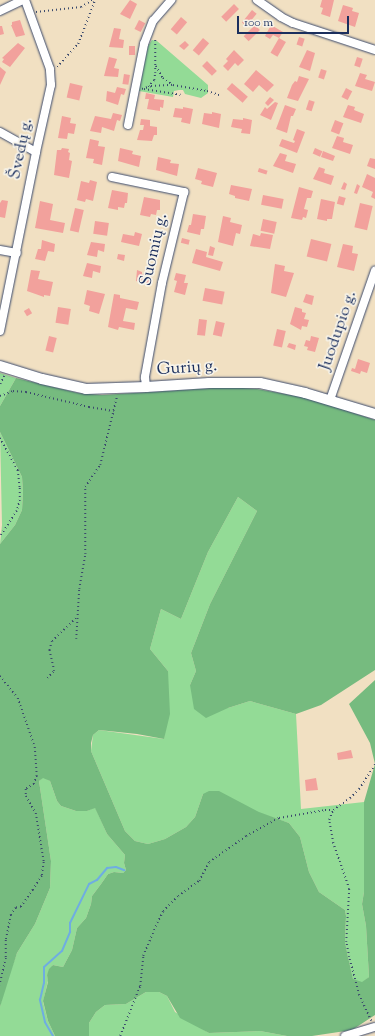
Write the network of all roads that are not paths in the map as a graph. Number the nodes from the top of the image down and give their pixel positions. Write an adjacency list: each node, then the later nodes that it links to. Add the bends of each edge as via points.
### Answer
1 (24, 0): 4 (street); 8 (street, Švedų g., via 51,73 51,85)
2 (171, 0): 6 (street, via 154,21 144,44)
3 (257, 0): 5 (street, via 281,17)
4 (0, 11)
5 (375, 50)
6 (128, 125)
7 (0, 132): 8 (street)
8 (36, 152): 11 (street, Švedų g.)
9 (112, 177): 15 (street, Suomių g., via 184,192 162,284 145,377)
10 (0, 250): 11 (street)
11 (17, 253): 13 (street, Švedų g.)
12 (375, 271): 16 (street, Juodupio g.)
13 (0, 332)
14 (0, 366): 15 (street, Gurių g., via 73,387 100,390)
15 (146, 388): 16 (street, Gurių g., via 209,383 252,383 282,387)
16 (330, 400): 17 (street, Gurių g.)
17 (375, 414)
18 (375, 1026): 19 (street)
19 (345, 1036)

